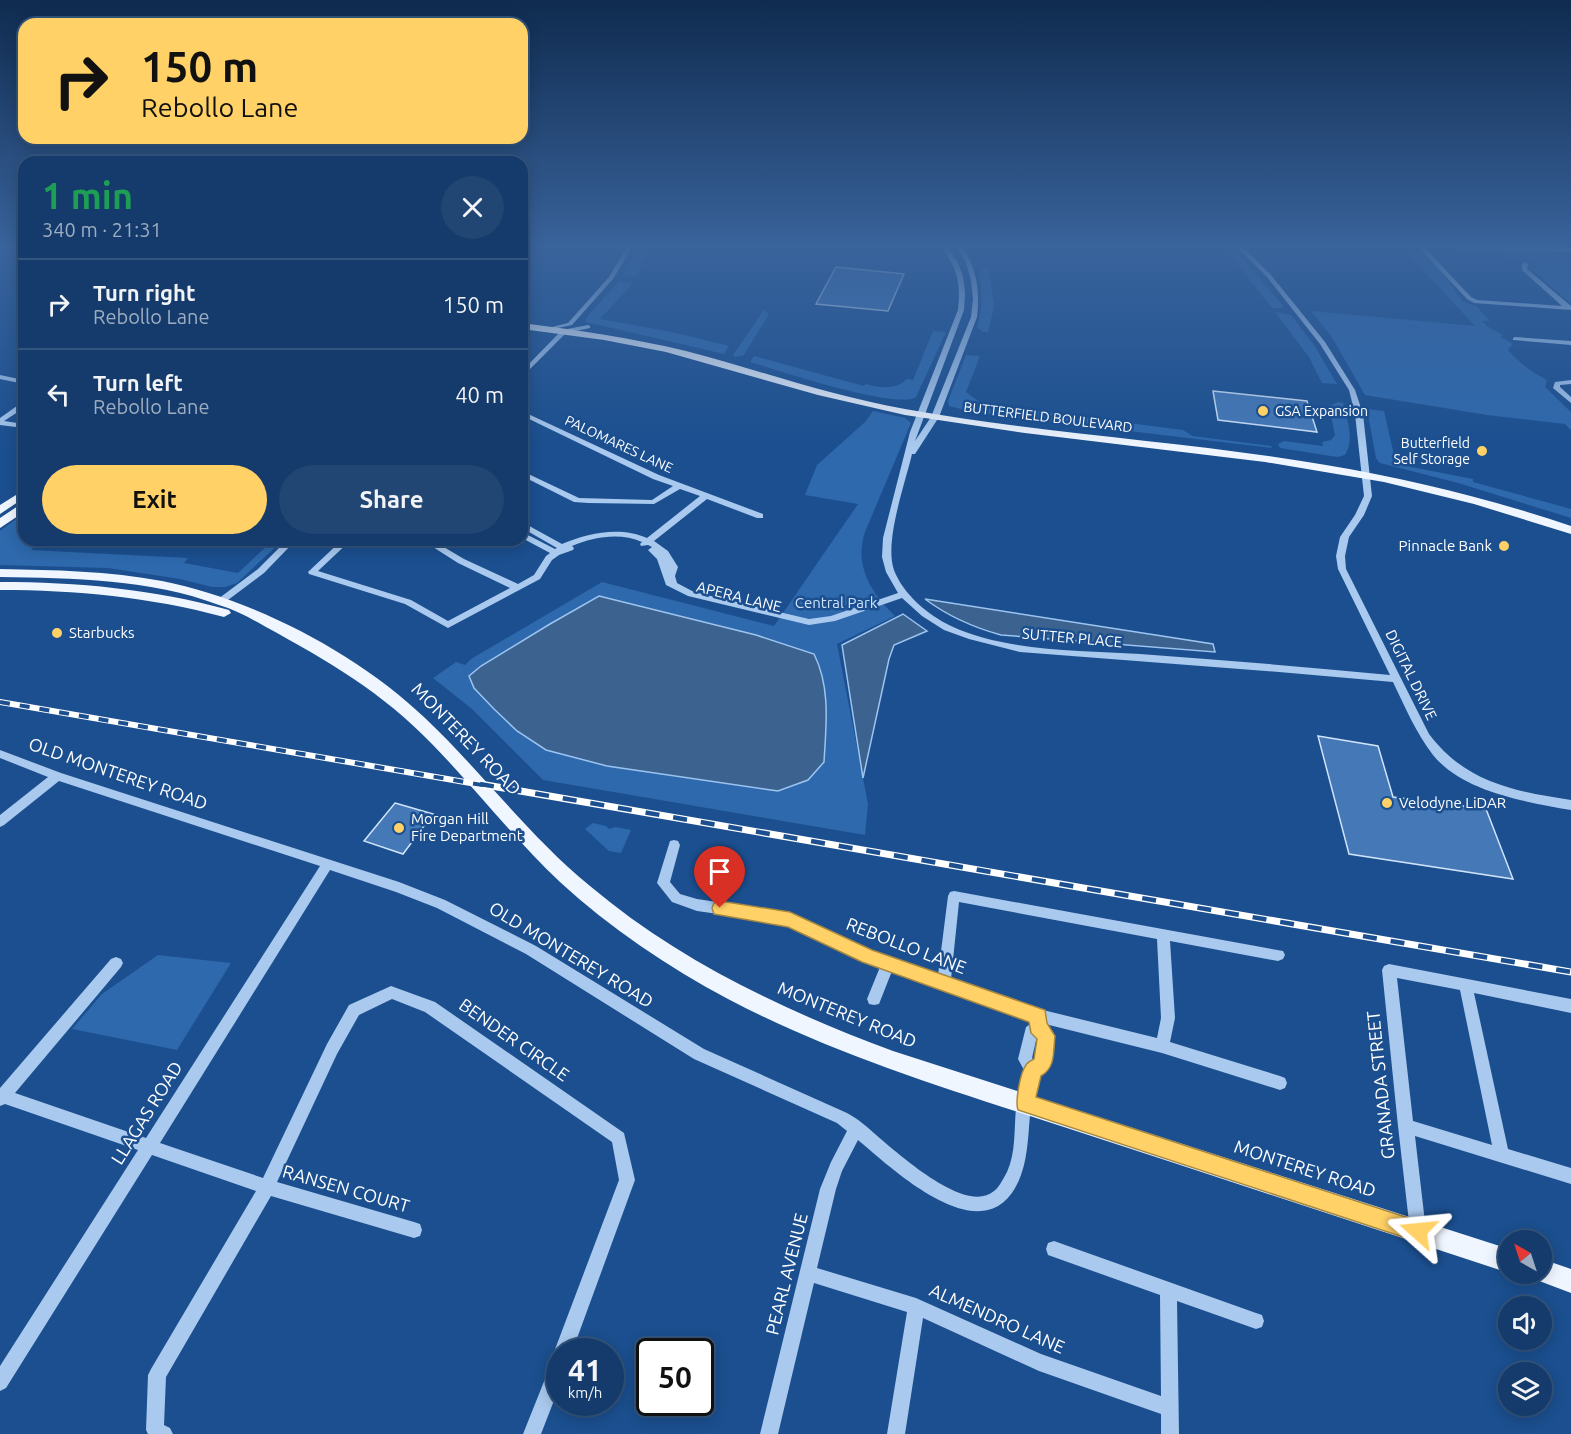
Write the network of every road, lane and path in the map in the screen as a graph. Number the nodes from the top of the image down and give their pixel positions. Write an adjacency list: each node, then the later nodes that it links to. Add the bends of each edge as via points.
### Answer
1 (580, 314): 7 (street)
2 (959, 314): 16 (street, SUTTER PLACE)
3 (974, 314): 19 (street, SUTTER PLACE)
4 (1300, 314): 24 (street, via 1352,390)
5 (528, 320): 7 (main road, BUTTERFIELD BOULEVARD)
6 (528, 327): 7 (main road, BUTTERFIELD BOULEVARD)
7 (567, 328): 10 (street); 16 (main road, BUTTERFIELD BOULEVARD, via 660,348 811,390); 16 (main road, BUTTERFIELD BOULEVARD, via 588,327 676,343)
8 (1515, 339): 9 (street)
9 (1571, 343)
10 (528, 369)
11 (0, 377): 12 (street)
12 (18, 381)
13 (1571, 382): 14 (street, via 1557,383 1556,388)
14 (1571, 401)
15 (18, 409): 17 (street)
16 (921, 410): 19 (main road, BUTTERFIELD BOULEVARD); 23 (street, SUTTER PLACE)
17 (14, 412): 18 (street); 21 (street)
18 (18, 413)
19 (936, 413): 23 (street, SUTTER PLACE); 24 (main road, BUTTERFIELD BOULEVARD)
20 (528, 416): 26 (street, PALOMARES LANE)
21 (0, 422): 22 (street)
22 (18, 425)
23 (908, 458): 45 (street, SUTTER PLACE, via 887,548 890,572)
24 (1366, 471): 32 (main road, BUTTERFIELD BOULEVARD, via 1472,491); 35 (main road, BUTTERFIELD BOULEVARD); 48 (street, DIGITAL DRIVE, via 1366,506 1350,527 1339,552 1342,569)
25 (528, 476): 26 (street, via 577,500 588,501 654,502)
26 (678, 486): 27 (street, PALOMARES LANE)
27 (705, 496): 31 (street, PALOMARES LANE); 37 (street)
28 (18, 497): 29 (main road)
29 (0, 510)
30 (18, 510): 33 (main road)
31 (760, 516)
32 (1571, 521)
33 (0, 524)
34 (528, 529): 41 (street)
35 (1571, 530)
36 (528, 537): 41 (street)
37 (646, 543): 41 (street, via 599,541); 45 (street, APERA LANE, via 661,558 667,580 682,598 801,627 834,625)
38 (286, 546): 46 (street)
39 (340, 546): 44 (street, via 312,572 408,602 448,625)
40 (436, 546): 44 (street)
41 (559, 550): 44 (street, via 537,577)
42 (0, 573): 46 (main road, MONTEREY ROAD, via 136,581)
43 (0, 586): 47 (main road, MONTEREY ROAD, via 123,591)
44 (517, 587)
45 (905, 596): 48 (street, SUTTER PLACE, via 947,628 1020,649)
46 (221, 601): 47 (main road, MONTEREY ROAD)
47 (273, 625): 67 (main road, MONTEREY ROAD, via 338,658 396,699 556,867 611,914 676,959 753,1003 841,1043)
48 (1396, 679): 51 (street, DIGITAL DRIVE, via 1425,736 1444,760 1481,784 1532,799)
49 (0, 754): 50 (street, OLD MONTEREY ROAD)
50 (57, 776): 52 (street); 54 (street, OLD MONTEREY ROAD)
51 (1571, 805)
52 (0, 822)
53 (674, 844): 58 (street, REBOLLO LANE, via 663,883 676,898 790,920)
54 (327, 865): 69 (street, OLD MONTEREY ROAD, via 399,887 485,925 699,1054 825,1109); 70 (street, LLAGAS ROAD)
55 (1163, 934): 56 (street); 59 (street, via 954,896); 64 (street, via 1168,1018)
56 (1278, 955)
57 (116, 963): 66 (street)
58 (888, 963): 59 (street, REBOLLO LANE); 61 (street)
59 (944, 982): 63 (street, REBOLLO LANE)
60 (1466, 986): 62 (street); 68 (street, GRANADA STREET, via 1389,970); 71 (street)
61 (874, 999)
62 (1571, 1006)
63 (1038, 1022): 64 (street, REBOLLO LANE); 67 (street, via 1046,1036 1042,1064 1033,1071)
64 (1162, 1046): 65 (street, REBOLLO LANE)
65 (1280, 1083)
66 (1, 1097): 70 (street)
67 (1025, 1103): 69 (street, OLD MONTEREY ROAD, via 1015,1172 1002,1196 989,1203 965,1204 938,1193); 75 (main road, MONTEREY ROAD)
68 (1405, 1126): 71 (street); 75 (street, GRANADA STREET)
69 (857, 1128): 78 (street, PEARL AVENUE, via 832,1178)
70 (148, 1148): 73 (street); 85 (street, LLAGAS ROAD)
71 (1502, 1156): 72 (street)
72 (1571, 1176)
73 (267, 1187): 74 (street, RANSEN COURT); 84 (street, BENDER CIRCLE, via 354,1010 391,992 430,1007 619,1138 627,1180); 88 (street, BENDER CIRCLE, via 157,1375 155,1430)
74 (414, 1230)
75 (1418, 1231): 77 (main road, MONTEREY ROAD)
76 (1054, 1249): 81 (street)
77 (1498, 1257)
78 (807, 1273): 82 (street, ALMENDRO LANE); 90 (street, PEARL AVENUE)
79 (1552, 1274): 80 (main road)
80 (1571, 1281)
81 (1168, 1291): 83 (street); 87 (street)
82 (916, 1306): 87 (street, ALMENDRO LANE, via 1039,1362); 91 (street)
83 (1256, 1321)
84 (568, 1338)
85 (0, 1382)
86 (546, 1398): 89 (street)
87 (1169, 1408): 92 (street)
88 (164, 1434)
89 (532, 1434)
90 (770, 1434)
91 (896, 1434)
92 (1170, 1434)

